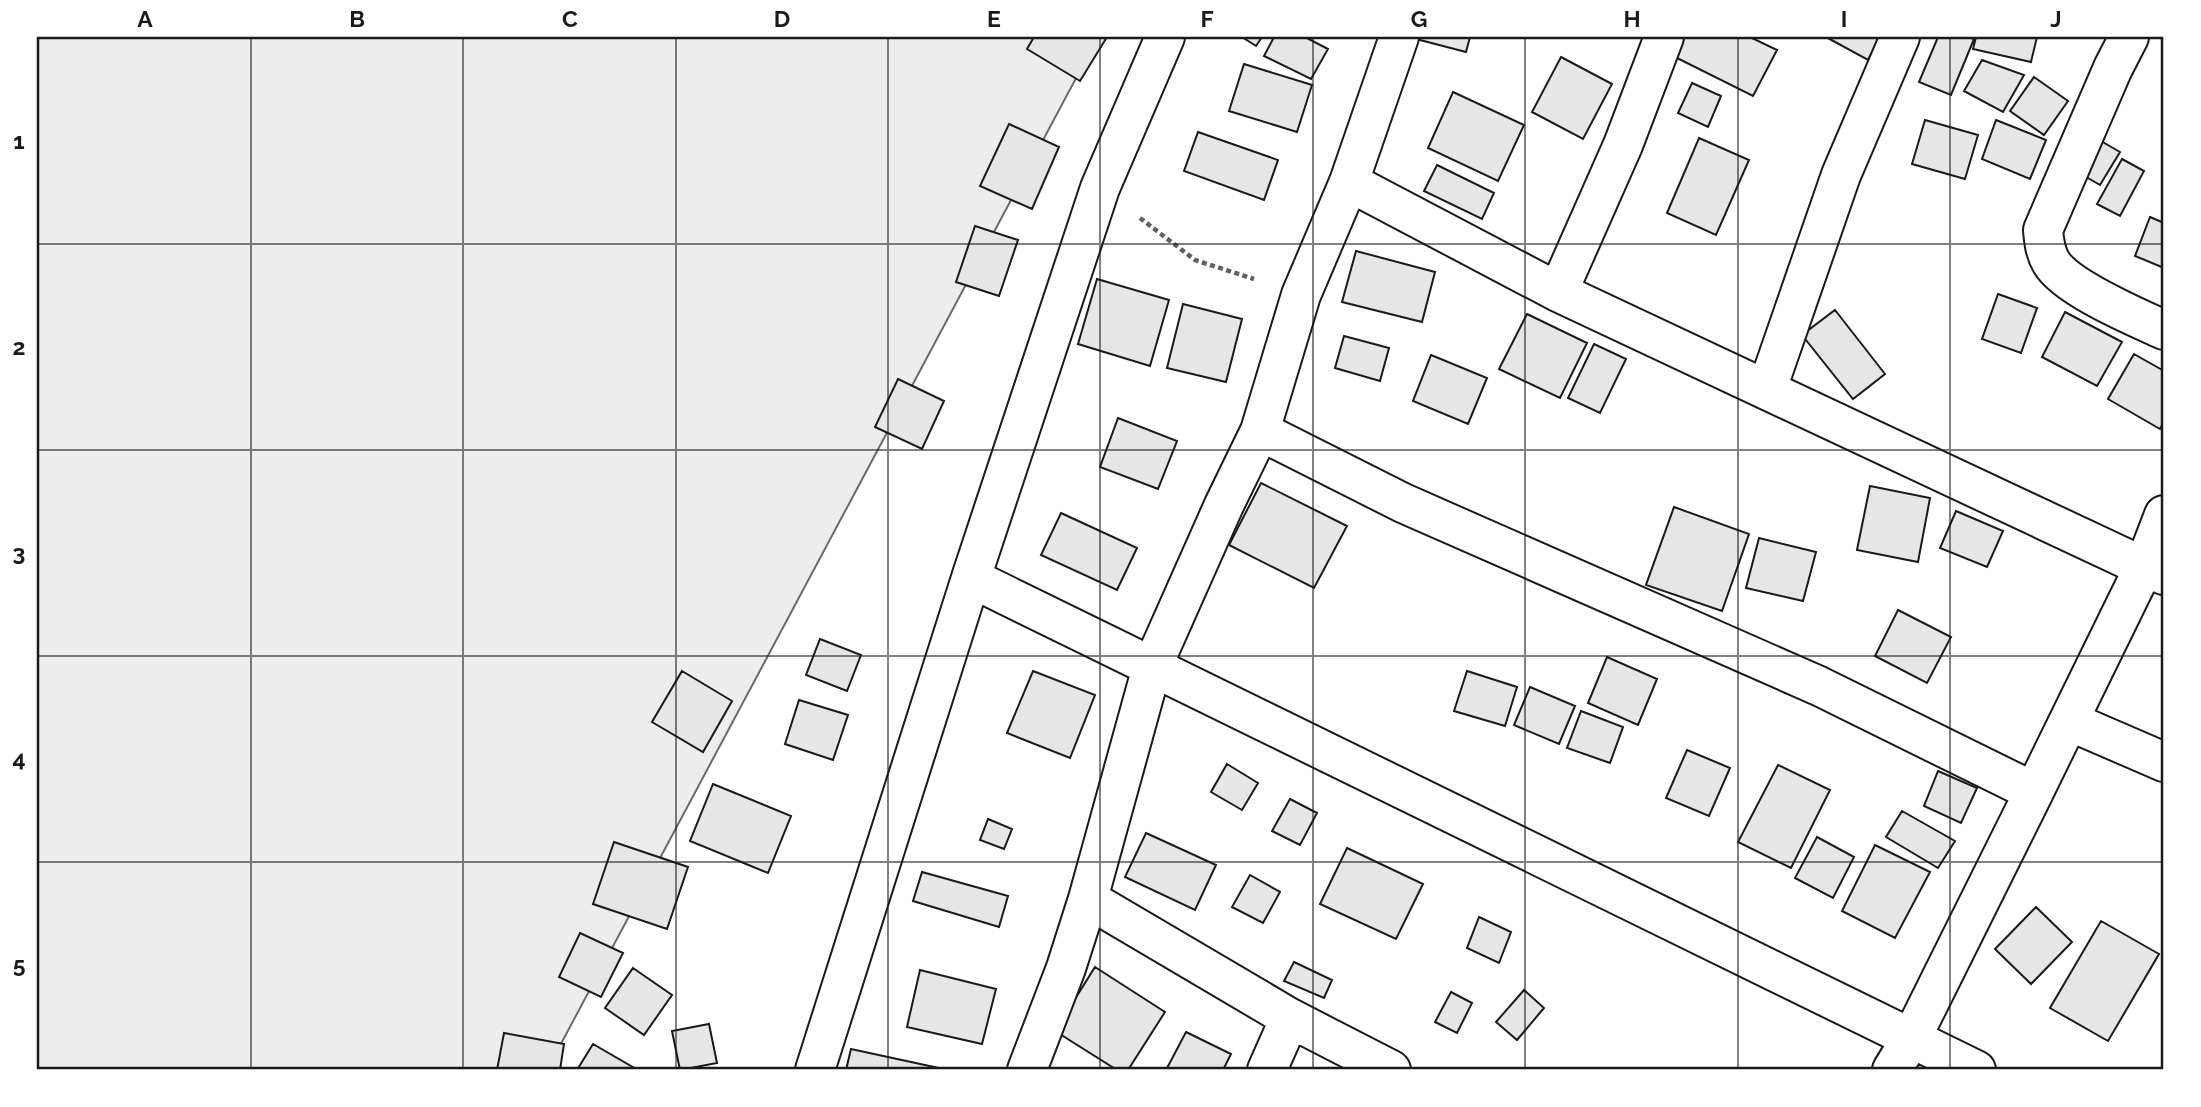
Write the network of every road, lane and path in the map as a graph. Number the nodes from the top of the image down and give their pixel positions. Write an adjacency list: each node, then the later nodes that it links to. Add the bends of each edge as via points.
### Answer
1 (1166, 37): 7 (street)
2 (1399, 37): 6 (street)
3 (1664, 37): 8 (street, via 1623,145)
4 (1899, 37): 11 (street, via 1841,175)
5 (2129, 37): 10 (street, via 2042,230 2050,261 2060,274)
6 (1349, 182): 8 (street); 9 (street)
7 (1100, 188): 9 (path, via 1195,260); 15 (street)
8 (1558, 292): 11 (street)
9 (1301, 295): 12 (street)
10 (2164, 330)
11 (1767, 389): 14 (street)
12 (1261, 431): 16 (street); 19 (street, via 1403,503 1819,686)
13 (2164, 515): 14 (street)
14 (2154, 571): 17 (street)
15 (971, 578): 16 (street); 23 (street)
16 (1152, 667): 20 (street); 22 (street)
17 (2069, 721): 18 (street); 19 (street)
18 (2164, 762)
19 (2034, 792): 22 (street)
20 (1088, 899): 21 (street); 24 (street)
21 (1290, 1018): 25 (street); 26 (street)
22 (1912, 1037): 27 (street); 28 (street)
23 (815, 1070)
24 (1027, 1070)
25 (1267, 1070)
26 (1391, 1070)
27 (1892, 1070)
28 (1976, 1070)

